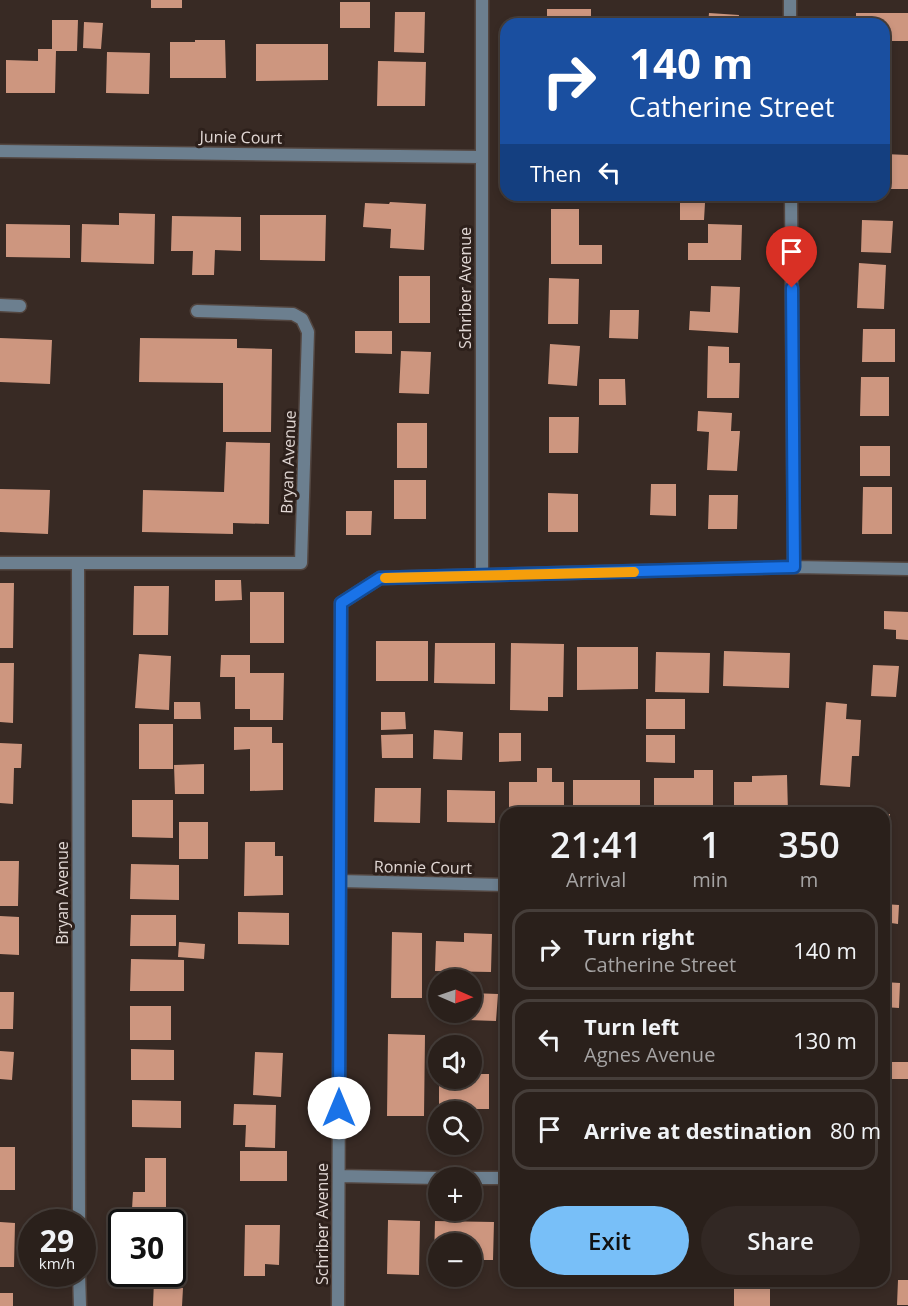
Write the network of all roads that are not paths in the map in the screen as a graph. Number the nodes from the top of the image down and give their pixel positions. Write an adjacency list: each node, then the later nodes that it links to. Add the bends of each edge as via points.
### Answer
1 (482, 0): 5 (street, Schriber Avenue)
2 (790, 0): 3 (street)
3 (790, 18)
4 (0, 151): 5 (street, Junie Court)
5 (481, 157): 14 (street, Schriber Avenue)
6 (792, 201): 12 (street)
7 (0, 305): 8 (street)
8 (20, 306)
9 (197, 311): 11 (street, Bryan Avenue, via 293,314 302,319 308,332 301,563)
10 (0, 563): 11 (street, Bryan Avenue)
11 (78, 564): 21 (street, Bryan Avenue)
12 (794, 567): 13 (street); 14 (street)
13 (908, 569)
14 (482, 576): 15 (street, Schriber Avenue, via 380,578 341,603)
15 (340, 881): 16 (street, Ronnie Court); 17 (street, Schriber Avenue)
16 (500, 885)
17 (339, 1176): 18 (street); 24 (street, Schriber Avenue)
18 (428, 1178)
19 (482, 1178): 20 (street)
20 (500, 1178)
21 (79, 1209)
22 (80, 1287): 23 (street)
23 (80, 1306)
24 (338, 1306)

